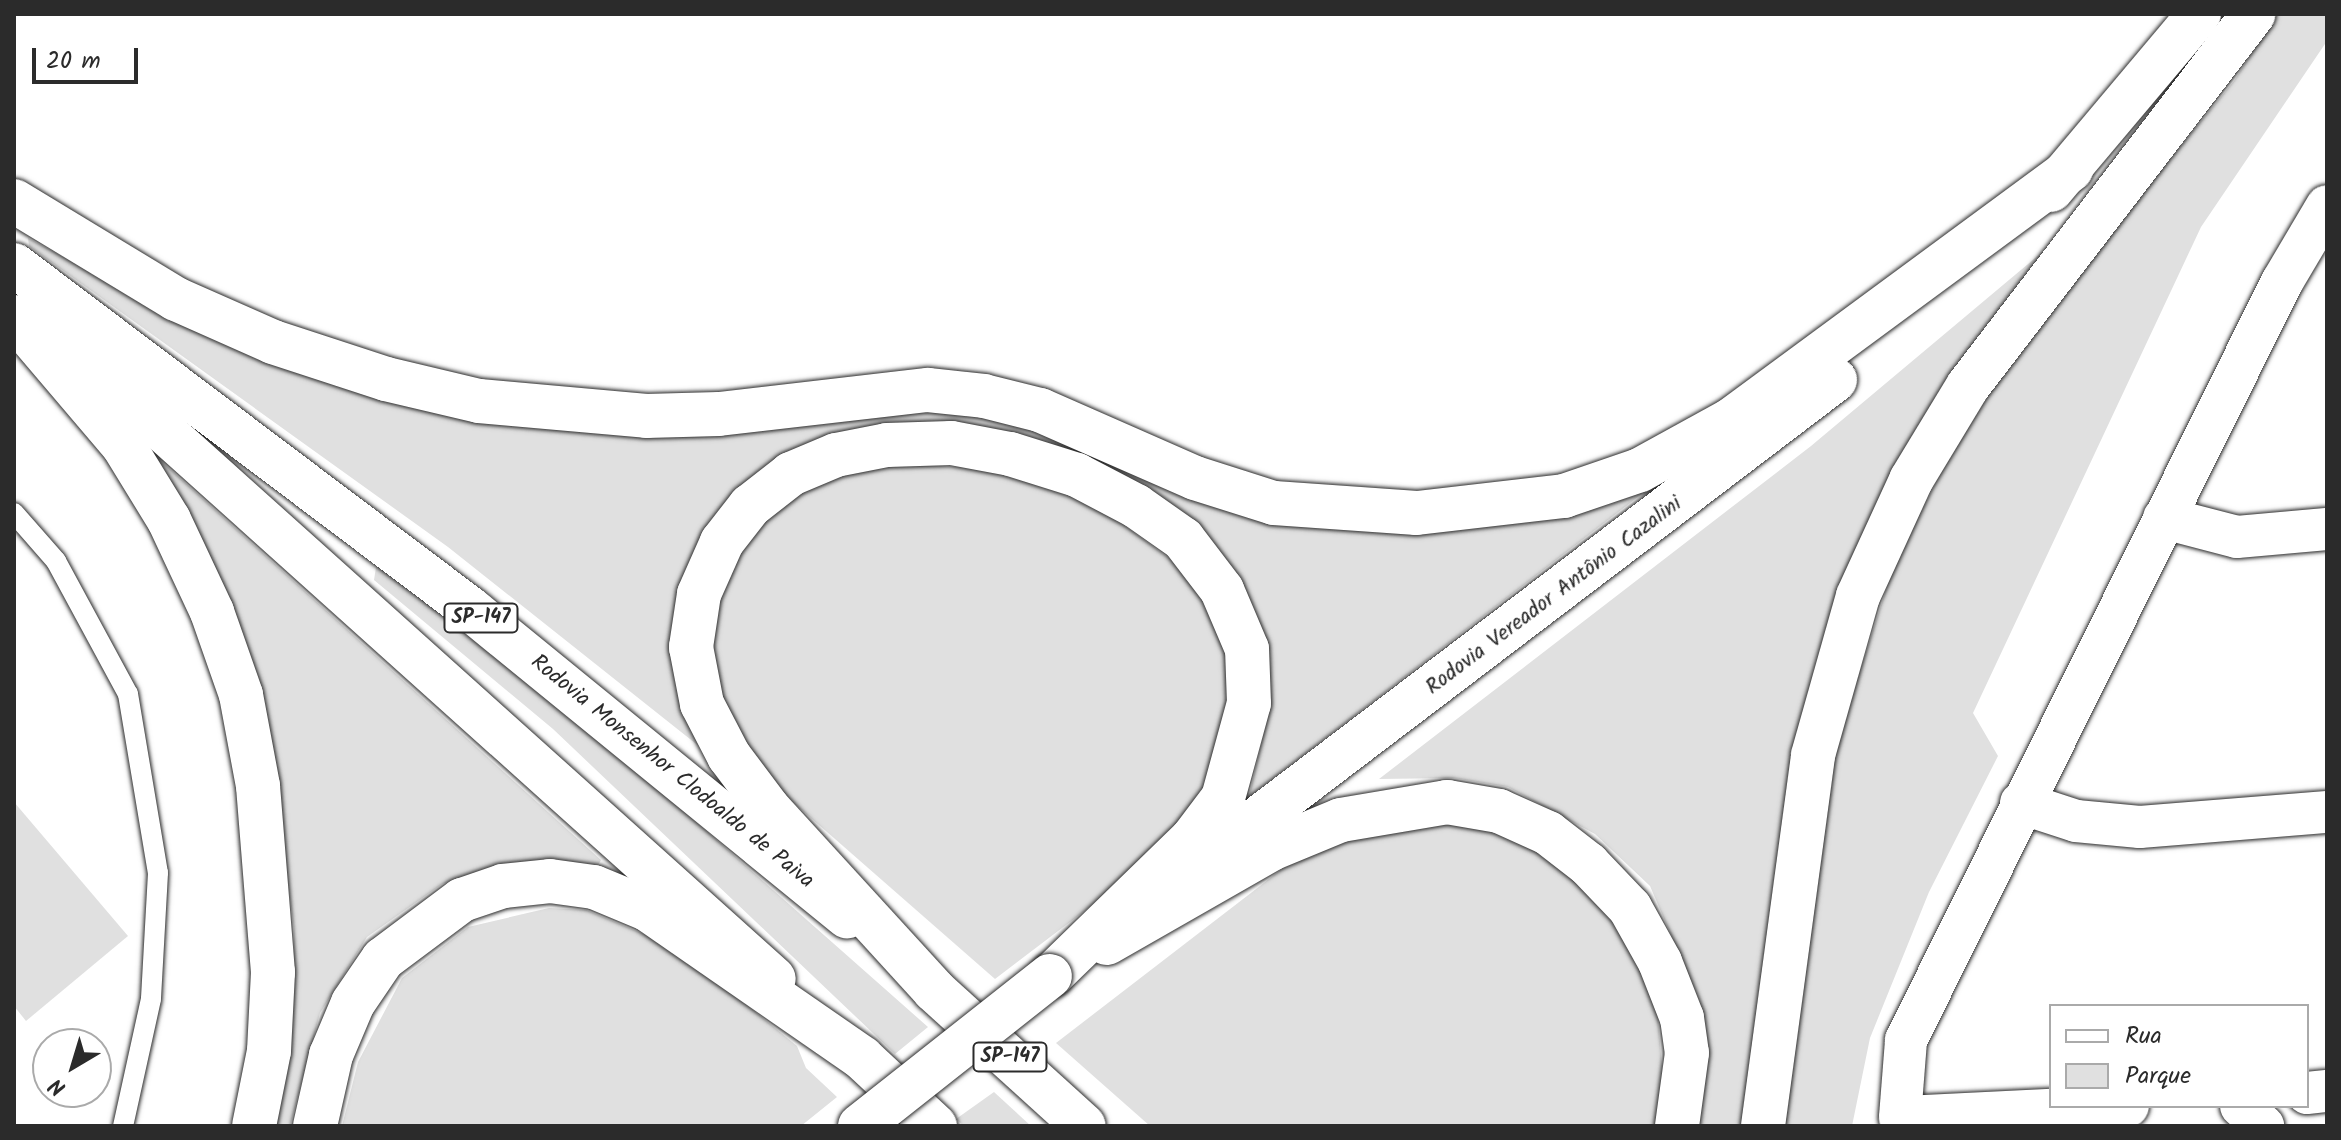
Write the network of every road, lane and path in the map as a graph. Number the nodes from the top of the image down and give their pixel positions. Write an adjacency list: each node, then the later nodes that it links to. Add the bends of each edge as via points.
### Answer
1 (2199, 14): 3 (main road, Rodovia Vereador Antônio Cazalini)
2 (2253, 14): 29 (main road, via 1968,386 1911,480 1858,596 1813,755)
3 (2071, 169): 4 (main road, via 1731,420 1640,470 1564,496 1417,513 1274,503 1195,478 1040,410 984,396 928,390 719,414 646,416 479,401 386,379 273,342 176,299); 15 (main road, Rodovia Vereador Antônio Cazalini, via 1930,307)
4 (14, 201)
5 (2327, 206): 6 (street)
6 (2316, 250): 11 (street, via 2282,282)
7 (14, 265): 16 (main road, Rodovia Monsenhor Clodoaldo de Paiva / SP-147, via 591,704)
8 (14, 297): 17 (main road)
9 (14, 317): 22 (main road, via 123,445 169,520 212,612 241,695 258,786 273,972 269,1051)
10 (14, 513): 21 (lane, via 56,561 128,694 158,873 151,999)
11 (2164, 518): 12 (street, via 2237,537); 13 (street)
12 (2327, 529)
13 (2021, 803): 14 (street, via 2076,821 2140,827); 19 (street, via 1913,1016 1901,1064 1900,1117)
14 (2327, 812)
15 (1052, 975): 16 (main road, via 1192,839 1223,798 1249,703 1247,649 1214,580 1183,539 1136,506 1077,475 1010,454 951,443 887,445 836,455 791,474 750,506 722,542 699,594 691,647 702,704 729,756); 24 (main road, Rodovia Vereador Antônio Cazalini, bridge); 28 (main road, via 1271,849 1341,820 1396,806 1447,802 1499,811 1548,833 1588,864 1630,908 1653,948 1682,1018 1687,1053)
16 (934, 990): 18 (main road, Rodovia Monsenhor Clodoaldo de Paiva / SP-147)
17 (862, 1058): 23 (main road, via 647,909 594,887 550,881 503,886 430,919 383,959 353,1003 331,1055); 25 (main road)
18 (1027, 1073): 26 (main road, Rodovia Monsenhor Clodoaldo de Paiva / SP-147); 27 (main road)
19 (2087, 1108)
20 (2243, 1108): 30 (street)
21 (123, 1126)
22 (254, 1126)
23 (315, 1126)
24 (860, 1126)
25 (935, 1126)
26 (1084, 1126)
27 (1092, 1126)
28 (1677, 1126)
29 (1763, 1126)
30 (2263, 1126)

